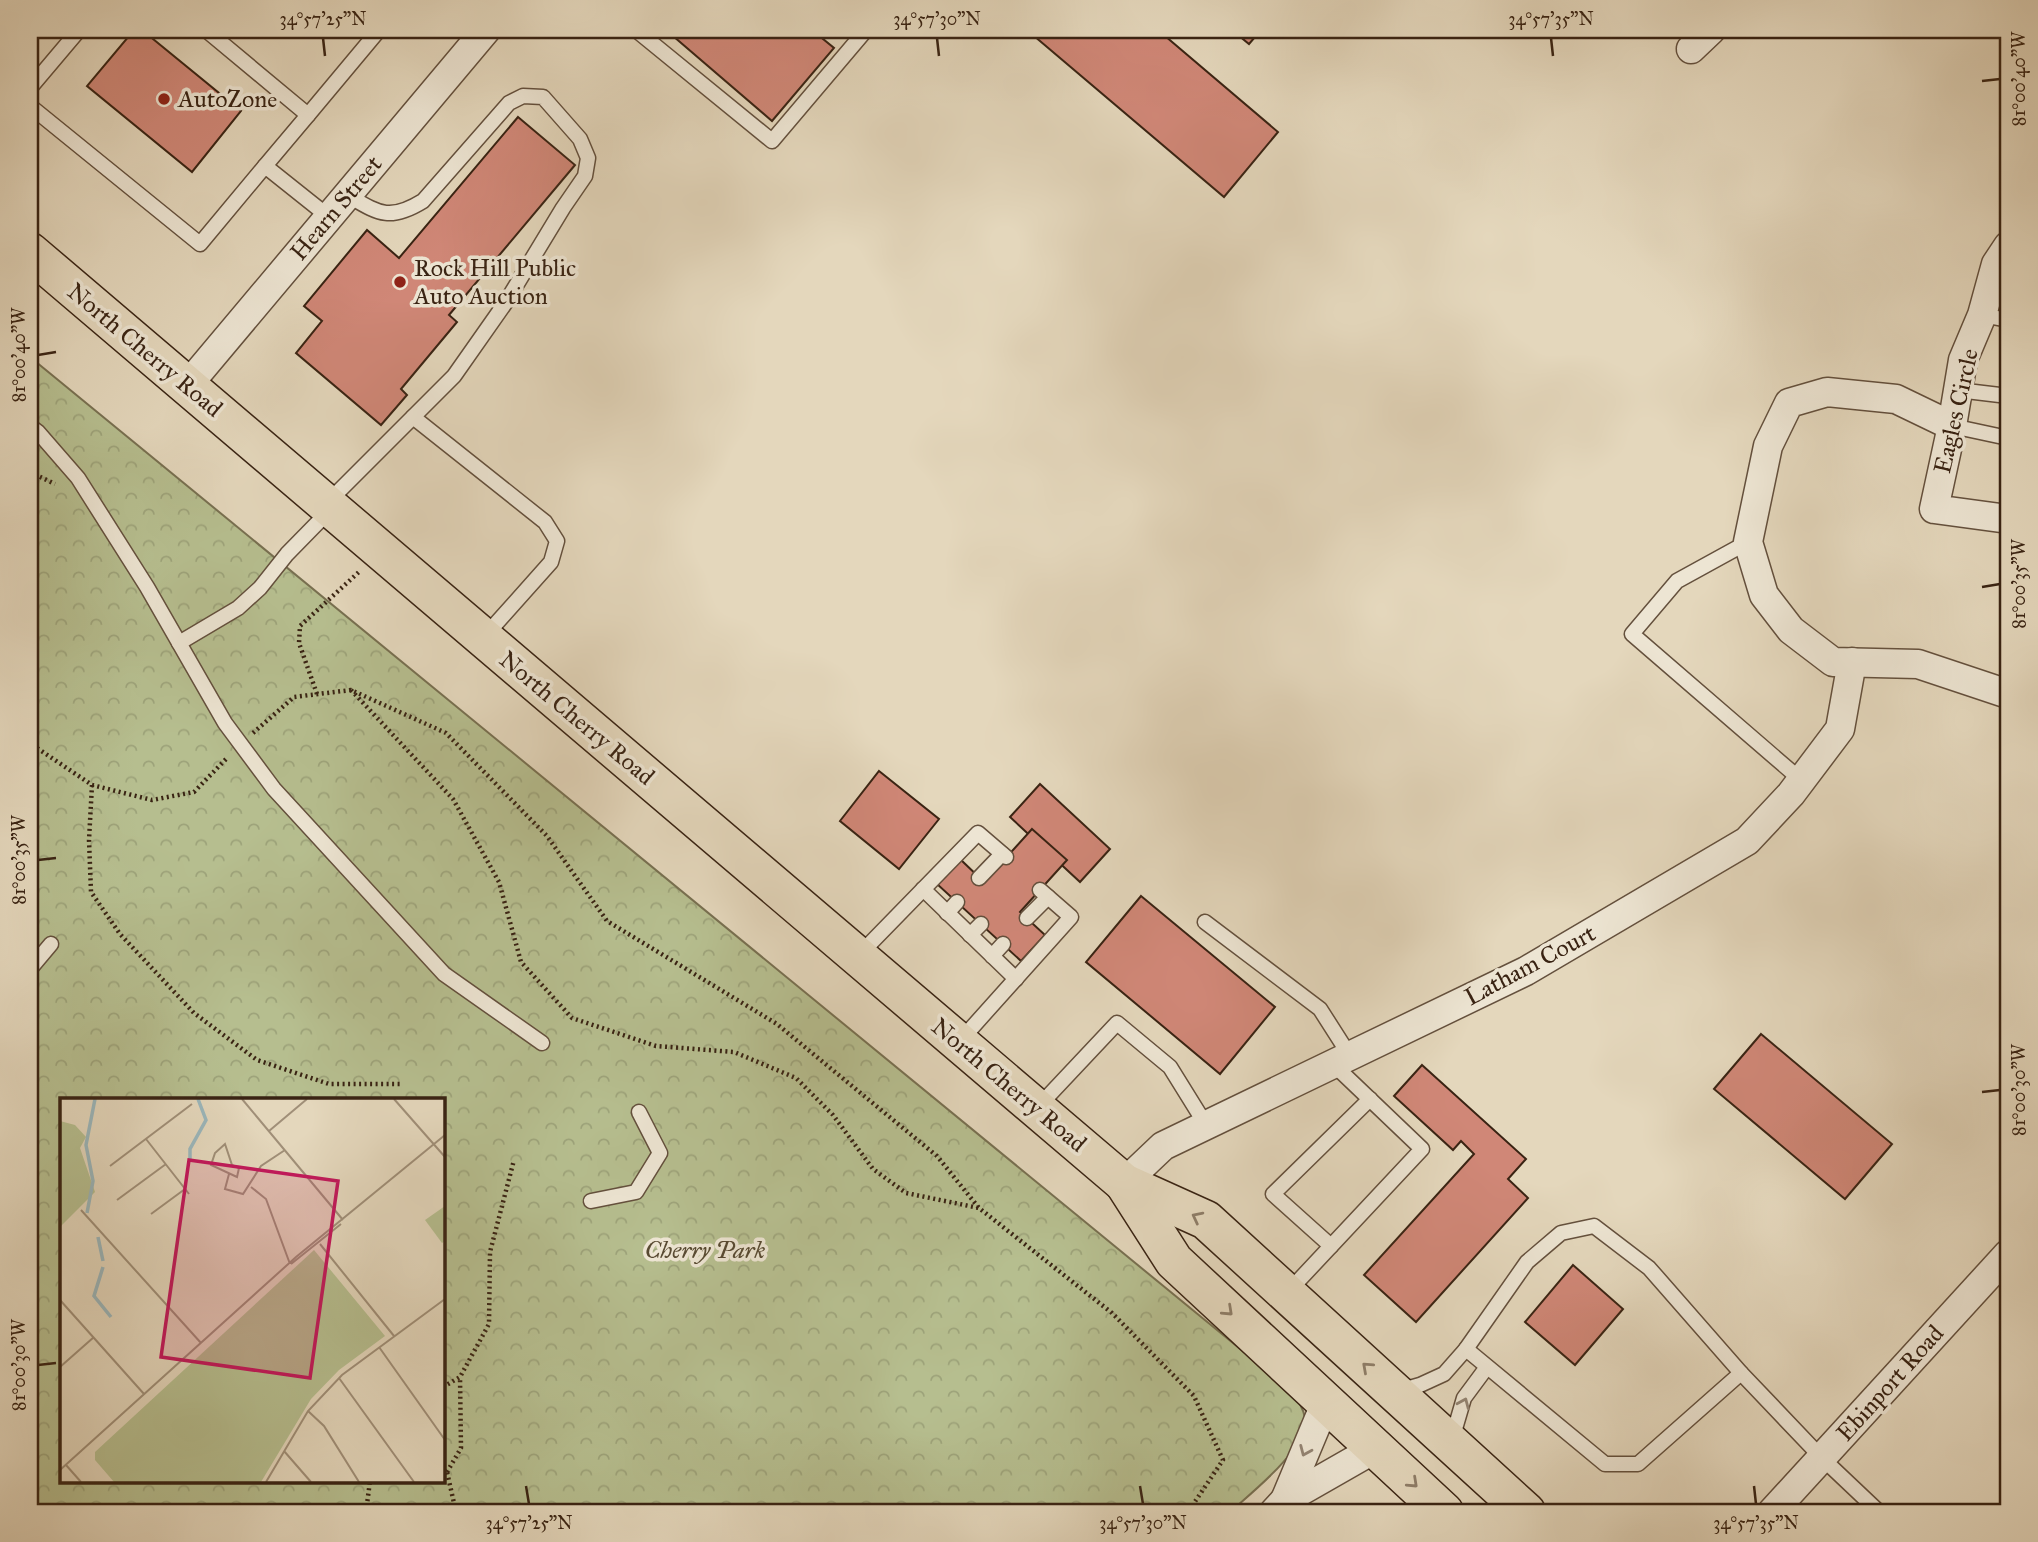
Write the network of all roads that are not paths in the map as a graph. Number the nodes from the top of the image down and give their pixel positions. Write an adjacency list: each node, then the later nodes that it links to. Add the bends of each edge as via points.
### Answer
1 (79, 30): 9 (lane)
2 (206, 30): 11 (lane)
3 (379, 30): 11 (lane)
4 (485, 30): 13 (street, Hearn Street)
5 (636, 30): 6 (lane, via 772,141)
6 (866, 30)
7 (1711, 30): 8 (street)
8 (1691, 49)
9 (30, 89)
10 (30, 106): 12 (lane, via 200,244)
11 (308, 115): 12 (lane)
12 (265, 166): 14 (lane)
13 (347, 195): 14 (street, Hearn Street); 21 (lane, via 379,214 406,212 423,201 509,103 523,96 543,97 580,139 588,158 585,176 494,320 454,376)
14 (329, 217): 18 (street, Hearn Street)
15 (2008, 246): 17 (street, Eagles Circle, via 1996,264)
16 (30, 252): 18 (main road, North Cherry Road)
17 (1995, 318): 19 (street, Eagles Circle, via 1963,360)
18 (187, 386): 25 (main road, North Cherry Road)
19 (1958, 390): 20 (lane); 23 (street, Eagles Circle)
20 (2008, 396)
21 (413, 417): 25 (lane); 28 (lane, via 545,522 557,541 551,562)
22 (30, 426): 29 (lane, via 78,478)
23 (1952, 426): 24 (lane); 26 (street, Eagles Circle, via 1934,509); 27 (street, via 1896,399 1827,392 1789,403 1768,446)
24 (2008, 438)
25 (328, 506): 28 (main road, North Cherry Road); 29 (lane, via 260,588 238,608)
26 (2008, 519)
27 (1748, 542): 30 (street, via 1765,595 1791,630 1833,662); 32 (lane, via 1677,581 1632,634)
28 (483, 638): 41 (main road, North Cherry Road)
29 (179, 643): 46 (lane, via 225,723 274,789 444,974)
30 (1852, 662): 31 (street, via 1918,664); 32 (street, Latham Court, via 1840,729)
31 (2008, 694)
32 (1801, 780): 47 (street, Latham Court, via 1747,841 1525,971)
33 (979, 878): 34 (lane, via 1004,856 978,833)
34 (923, 889): 38 (lane, via 952,907); 41 (lane)
35 (1027, 918): 44 (lane, via 1044,894 1072,917)
36 (1205, 922): 47 (lane, via 1320,1009)
37 (981, 924): 38 (lane)
38 (970, 935): 42 (lane)
39 (51, 944): 43 (lane)
40 (1003, 944): 42 (lane)
41 (858, 956): 45 (main road, North Cherry Road)
42 (992, 956): 44 (lane)
43 (30, 969)
44 (1016, 979): 45 (lane)
45 (959, 1042): 49 (main road, North Cherry Road)
46 (542, 1043)
47 (1342, 1060): 48 (lane); 51 (street, Latham Court)
48 (1370, 1099): 54 (lane, via 1422,1149); 54 (lane, via 1273,1194)
49 (1037, 1108): 51 (lane, via 1117,1023 1170,1067); 52 (main road, North Cherry Road)
50 (639, 1112): 53 (lane, via 660,1153 636,1192)
51 (1206, 1125): 52 (street, Latham Court, via 1163,1146)
52 (1124, 1183): 56 (main road, North Cherry Road, one-way to 52, via 1206,1220); 61 (main road, North Cherry Road, one-way to 61, via 1174,1261)
53 (591, 1200)
54 (1331, 1246): 56 (lane)
55 (2008, 1254): 64 (street, Ebinport Road)
56 (1286, 1294): 60 (main road, North Cherry Road, one-way to 56)
57 (1466, 1349): 58 (lane); 59 (lane, via 1527,1262 1561,1233 1594,1226 1649,1268); 60 (lane, via 1444,1374)
58 (1487, 1367): 59 (lane, via 1605,1464 1638,1464); 62 (lane, one-way to 58, via 1464,1398)
59 (1741, 1373): 64 (lane)
60 (1395, 1393): 62 (main road, North Cherry Road)
61 (1326, 1402): 63 (main road, North Cherry Road); 65 (street, one-way to 65)
62 (1451, 1444): 67 (main road, North Cherry Road)
63 (1376, 1448): 65 (street); 66 (main road, North Cherry Road, one-way to 66)
64 (1822, 1458): 68 (street, Ebinport Road); 69 (lane)
65 (1279, 1506)
66 (1444, 1512)
67 (1526, 1512)
68 (1772, 1512)
69 (1879, 1512)

